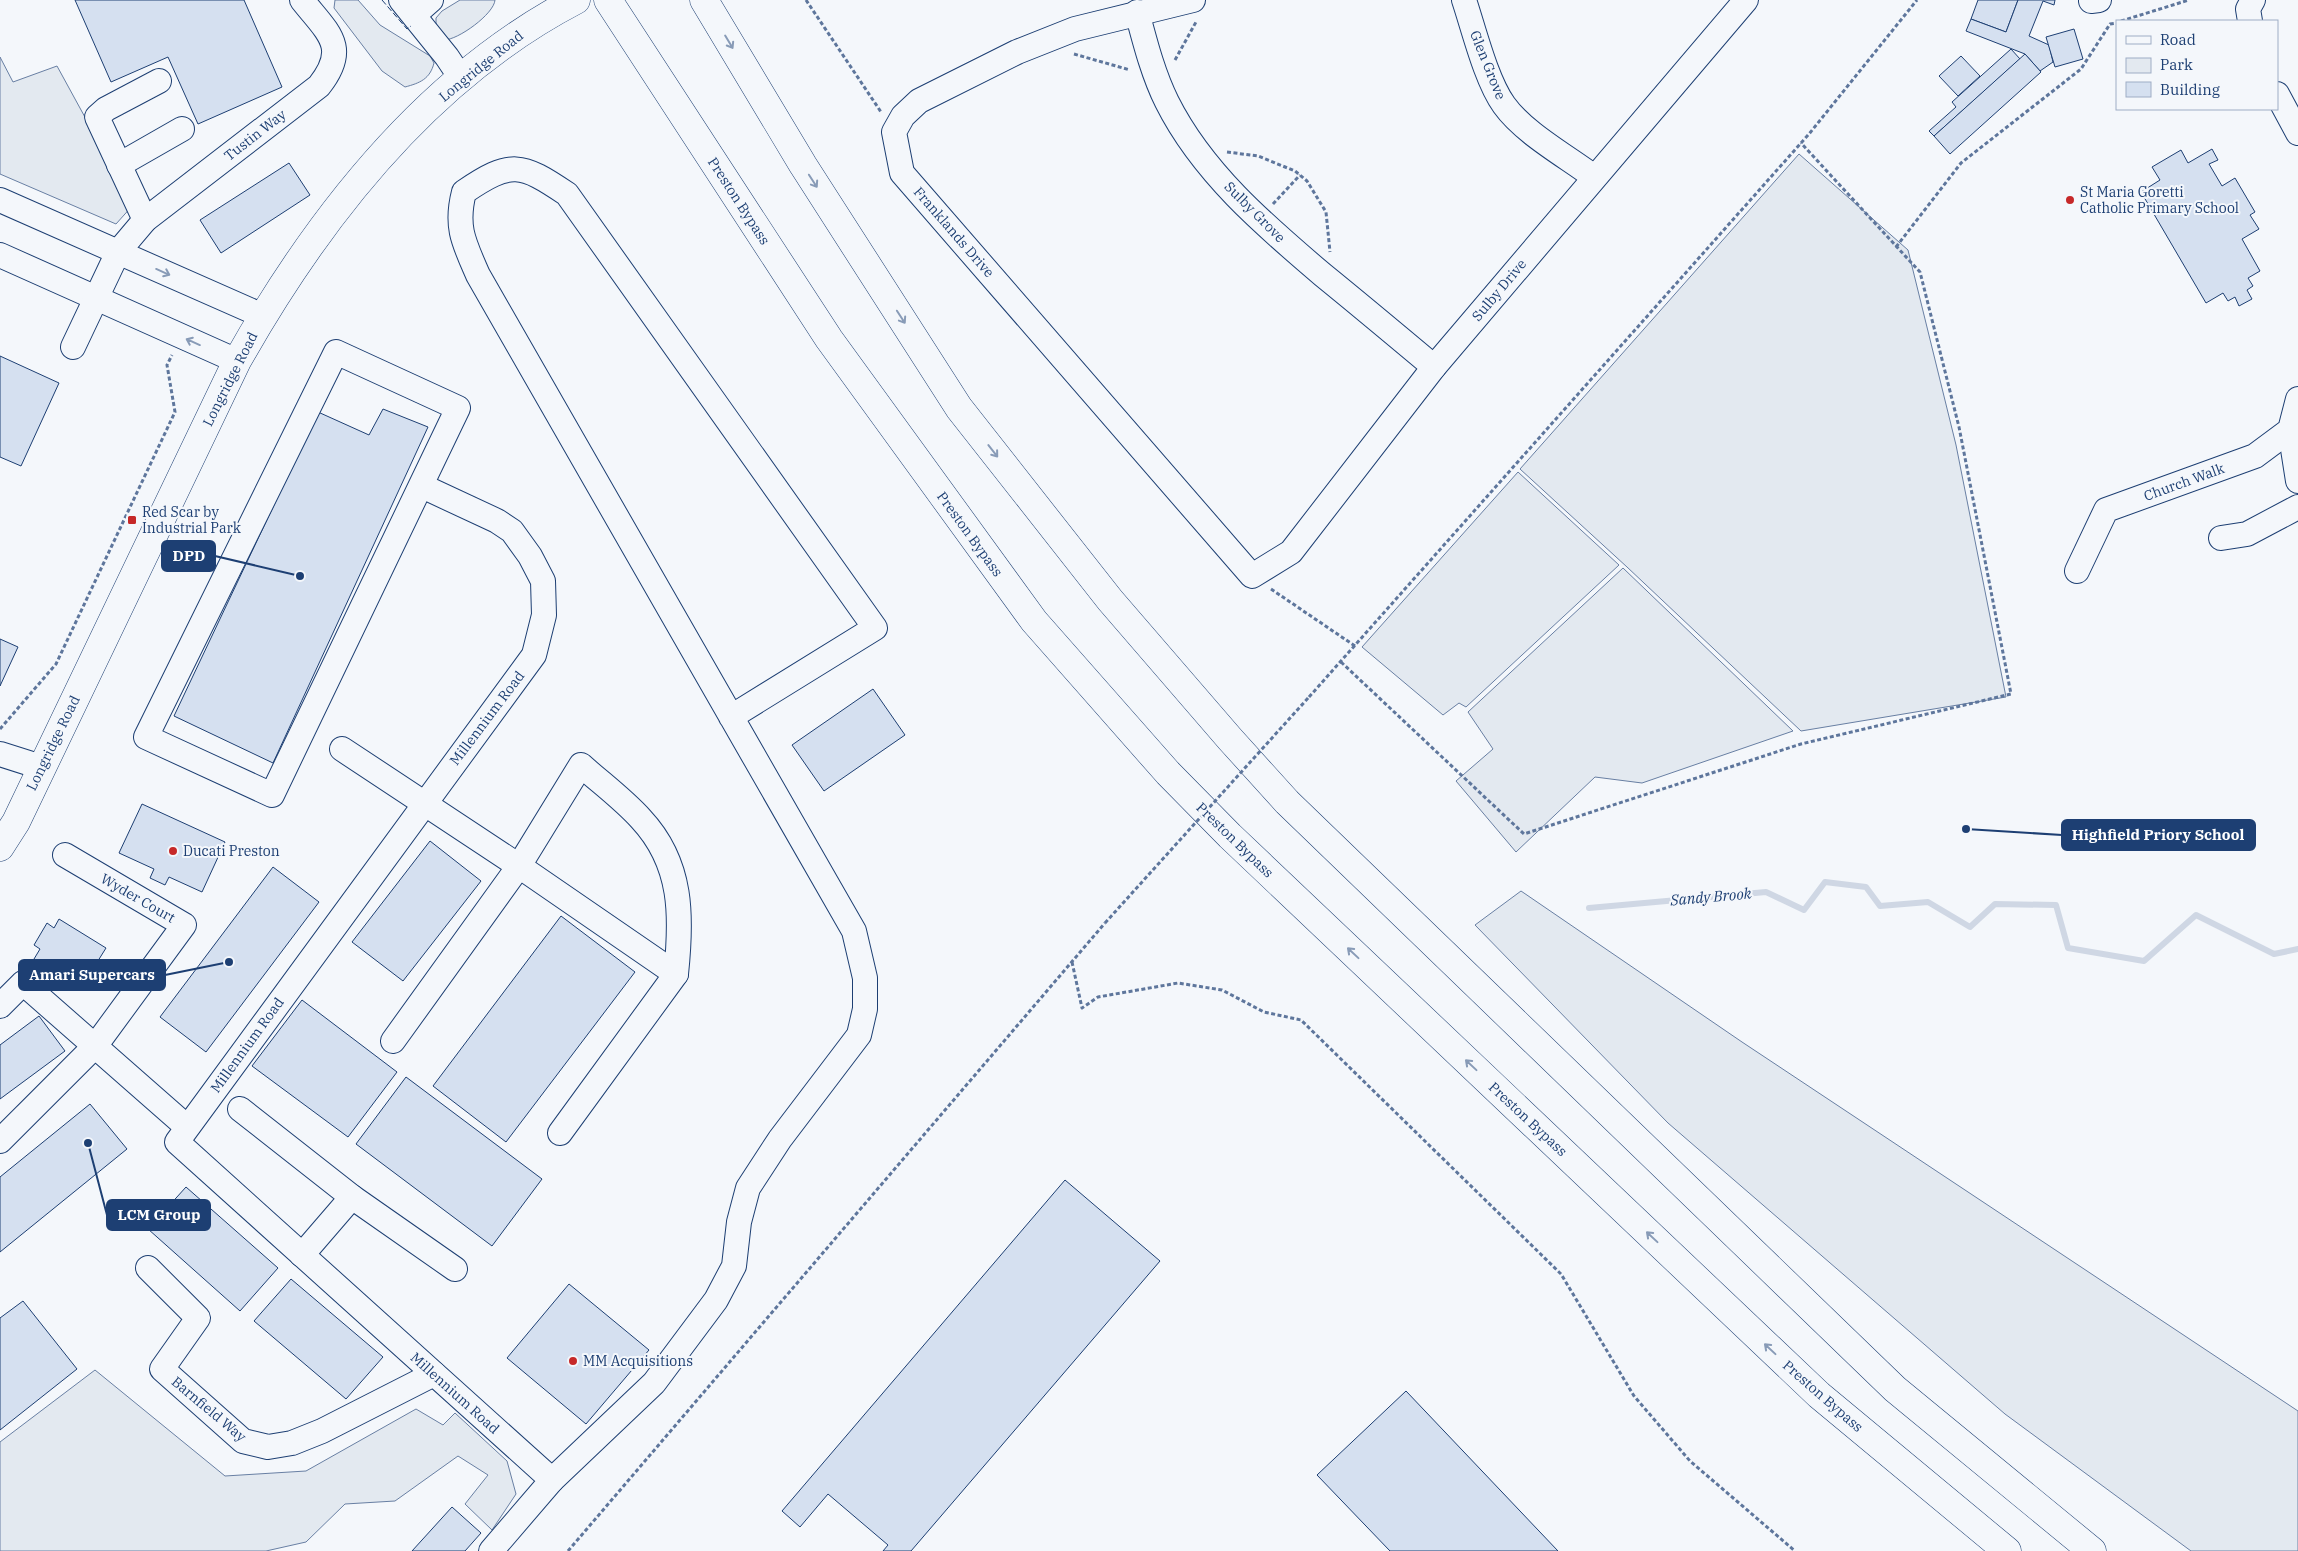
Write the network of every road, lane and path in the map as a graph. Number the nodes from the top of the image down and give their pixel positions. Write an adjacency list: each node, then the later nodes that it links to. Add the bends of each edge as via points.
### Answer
1 (302, 0): 29 (street, Tustin Way, via 332,38 335,53 331,70 318,86)
2 (576, 0): 17 (main road, Longridge Road, via 542,18)
3 (608, 0): 75 (main road, Preston Bypass, one-way to 3, via 1230,836 1168,773 1034,622 829,339)
4 (704, 0): 76 (main road, one-way to 76, via 803,165 959,408 1110,600 1230,739 1287,802 1895,1389)
5 (806, 0): 21 (path)
6 (1193, 0): 13 (street)
7 (1464, 0): 27 (street, Glen Grove, via 1503,104 1518,121)
8 (1746, 0): 27 (street, Sulby Drive)
9 (1917, 0): 23 (path)
10 (2189, 0): 14 (path)
11 (2254, 0): 15 (street, via 2248,9)
12 (415, 5): 17 (street)
13 (1137, 12): 21 (street, via 1070,31 952,82 919,101 903,116); 24 (street, Sulby Grove, via 1166,101)
14 (2124, 20)
15 (2250, 20)
16 (2116, 22): 31 (path, via 2110,24 2081,69 1961,163)
17 (461, 78): 36 (main road, Longridge Road, via 395,140 348,195 297,263)
18 (159, 81): 25 (street, via 97,117)
19 (2278, 96): 22 (street)
20 (182, 128): 25 (street)
21 (894, 132): 48 (street, Franklands Drive, via 902,173)
22 (2298, 133)
23 (1801, 143): 31 (path); 49 (path)
24 (1206, 161): 26 (path, via 1229,151 1258,156); 30 (street, Sulby Grove)
25 (120, 165): 29 (street)
26 (1300, 175): 30 (path); 34 (path, via 1326,212 1330,255)
27 (1594, 177): 40 (street, Sulby Drive)
28 (0, 200): 32 (street)
29 (145, 220): 32 (street, Tustin Way)
30 (1259, 220): 34 (street, Sulby Grove)
31 (1896, 247): 50 (path, via 1920,272 1960,427 2011,694 1801,744 1524,834)
32 (118, 252): 35 (street, Tustin Way); 36 (street, one-way to 36)
33 (0, 255): 35 (street)
34 (1326, 277): 40 (street, Sulby Grove)
35 (96, 299): 37 (street); 38 (street, Tustin Way)
36 (263, 316): 39 (main road, Longridge Road)
37 (181, 336): 39 (street, one-way to 37); 52 (path, via 167,365 175,412 56,664)
38 (73, 347)
39 (237, 362): 55 (main road, Longridge Road)
40 (1434, 367): 48 (street, Sulby Drive, via 1291,552)
41 (2298, 399): 42 (street)
42 (2290, 430): 43 (street); 47 (street, Church Walk, via 2255,456 2106,510)
43 (2298, 481)
44 (422, 486): 44 (street, via 272,795 146,737 336,352 458,408); 56 (street, Millennium Road, via 474,509 512,531 543,581 544,615 534,655)
45 (2298, 507): 46 (street, via 2247,534)
46 (2221, 538)
47 (2077, 571)
48 (1252, 576): 49 (path)
49 (1355, 646): 50 (path)
50 (1341, 662): 61 (path, bridge)
51 (731, 717): 51 (street, via 478,275 463,240 458,213 464,192 505,168 534,172 567,194 875,628); 77 (street, via 854,931 865,978 865,1009 859,1036 780,1139 748,1188 739,1222 734,1266 716,1300 654,1383)
52 (0, 729)
53 (342, 749): 56 (street)
54 (0, 754): 55 (street)
55 (41, 767): 57 (main road, Longridge Road)
56 (423, 803): 60 (street); 67 (street, Millennium Road)
57 (8, 819): 58 (main road, Longridge Road)
58 (0, 847)
59 (65, 856): 65 (street, Wyder Court, via 184,925)
60 (519, 866): 62 (street); 62 (street, via 581,765 642,820 668,858 678,895 680,931); 64 (street)
61 (1072, 962): 79 (path); 80 (path, via 1082,1008 1098,997 1178,983 1222,990 1264,1012 1300,1020 1561,1274 1634,1396 1690,1461)
62 (676, 974): 68 (street)
63 (0, 1006): 65 (street, via 23,983)
64 (393, 1042)
65 (96, 1046): 67 (street); 69 (street, Wyder Court)
66 (240, 1109): 70 (street)
67 (187, 1127): 71 (street, Millennium Road, via 177,1142)
68 (560, 1133)
69 (0, 1141)
70 (352, 1197): 71 (street); 73 (street)
71 (302, 1255): 74 (street, Millennium Road)
72 (148, 1268): 74 (street, Barnfield Way, via 198,1318 162,1369 243,1441 268,1447 292,1443 354,1416)
73 (455, 1269)
74 (434, 1374): 77 (street, Millennium Road)
75 (1819, 1395): 81 (main road); 82 (main road, Preston Bypass)
76 (1923, 1412): 83 (main road); 84 (main road)
77 (552, 1480): 78 (street)
78 (492, 1551)
79 (568, 1551)
80 (1795, 1551)
81 (1980, 1551)
82 (2007, 1551)
83 (2092, 1551)
84 (2112, 1551)

